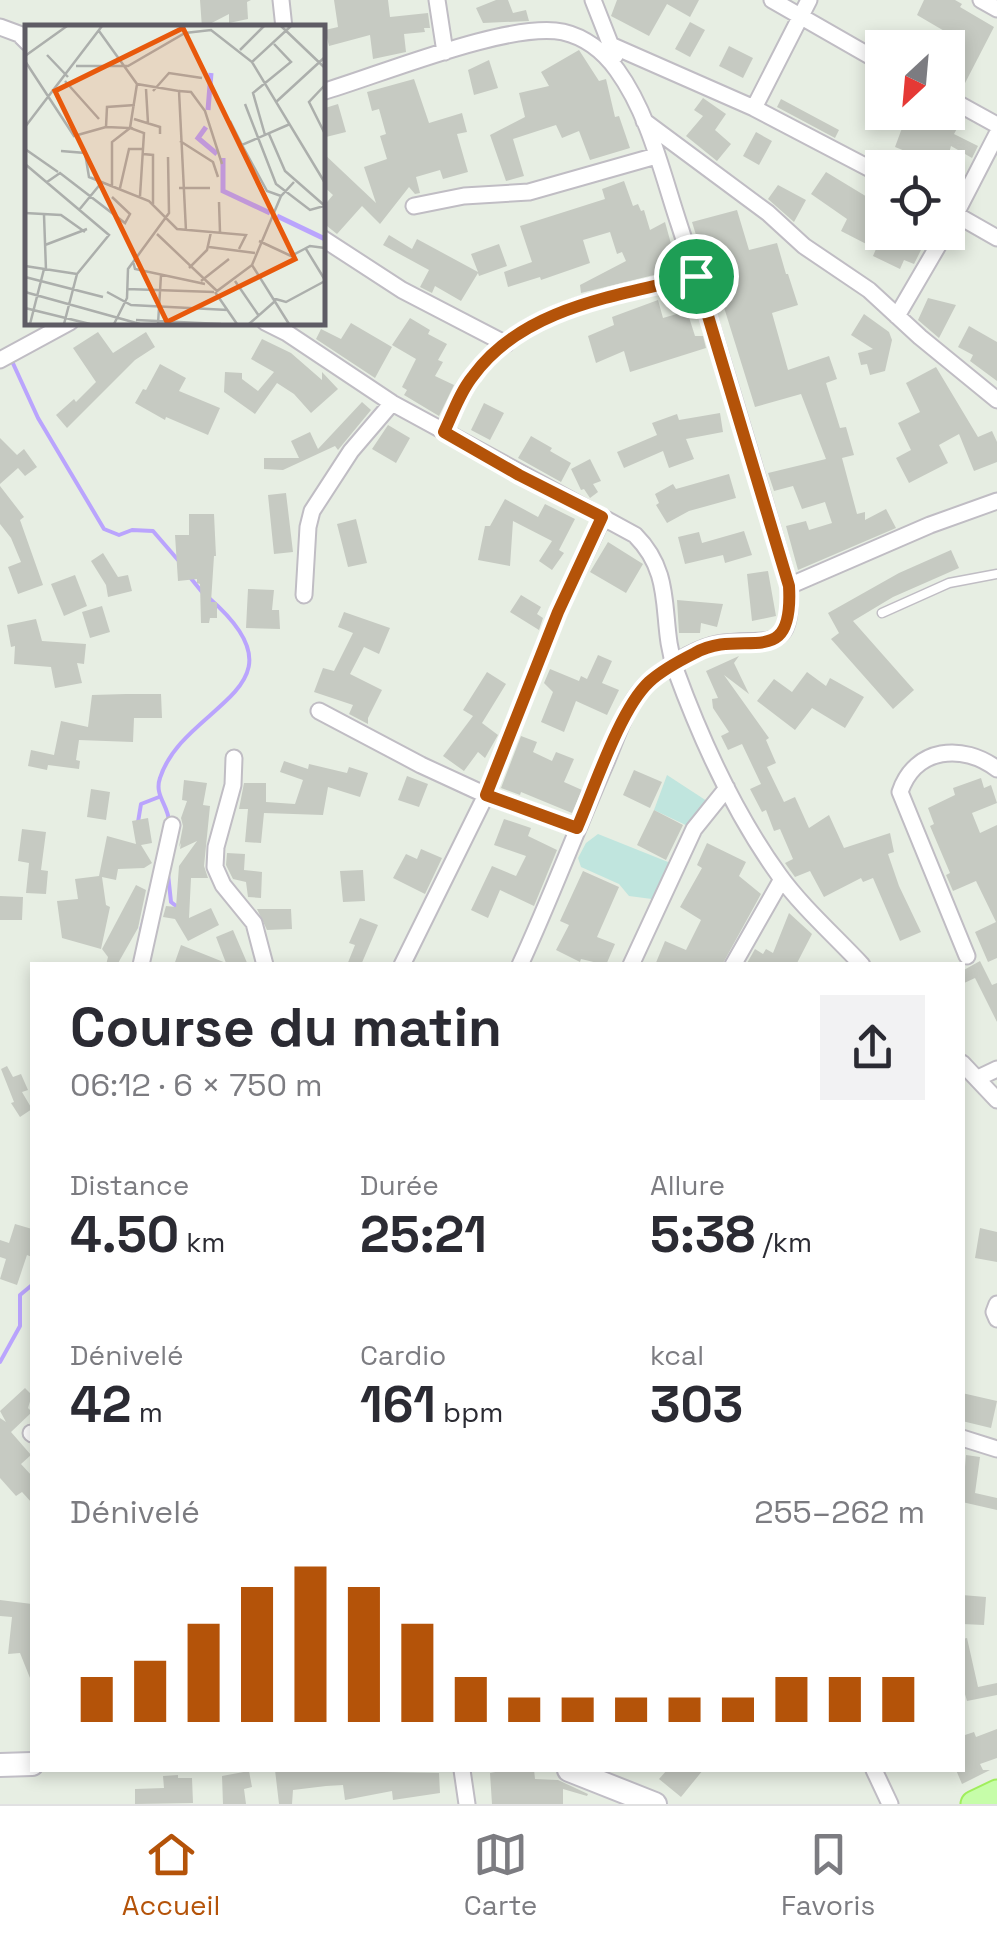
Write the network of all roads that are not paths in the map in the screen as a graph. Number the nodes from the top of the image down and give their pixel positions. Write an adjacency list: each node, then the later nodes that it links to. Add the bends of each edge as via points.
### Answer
1 (281, 0): 9 (street)
2 (437, 0): 13 (street)
3 (593, 0): 12 (street)
4 (772, 0): 8 (street)
5 (808, 0): 8 (street)
6 (981, 0): 7 (street)
7 (997, 9)
8 (799, 17): 14 (street); 18 (street)
9 (284, 25)
10 (0, 28): 11 (street)
11 (25, 40)
12 (613, 46): 15 (street); 18 (street)
13 (445, 52): 15 (street, via 530,30 564,32 592,44); 16 (street)
14 (865, 54)
15 (618, 70): 19 (street)
16 (325, 91)
17 (965, 107): 20 (street)
18 (754, 108): 23 (street)
19 (644, 121): 22 (street); 31 (street)
20 (997, 125)
21 (997, 134): 24 (street)
22 (656, 156): 25 (street, via 529,192); 30 (street)
23 (865, 167)
24 (965, 189)
25 (414, 206)
26 (965, 220): 27 (street)
27 (997, 238)
28 (325, 240): 34 (street)
29 (936, 250): 31 (street)
30 (696, 276): 34 (street, via 578,305); 42 (street)
31 (897, 316): 36 (street)
32 (64, 325): 35 (street)
33 (270, 325): 37 (street)
34 (506, 344): 38 (street, via 472,376)
35 (0, 360)
36 (997, 400)
37 (392, 404): 38 (street); 43 (street, via 312,512)
38 (444, 432): 40 (street)
39 (997, 501): 42 (street)
40 (602, 517): 45 (street, via 652,552); 50 (street)
41 (997, 574): 44 (lane, via 950,583)
42 (789, 586): 45 (street, via 788,626 778,637 719,644)
43 (304, 595)
44 (882, 613)
45 (674, 666): 49 (street); 52 (street, via 650,681 632,706)
46 (319, 711): 50 (street)
47 (234, 758): 56 (street, via 216,867 222,885 254,923)
48 (997, 769): 54 (street, via 980,756 934,755 914,768 900,792)
49 (727, 788): 53 (street); 59 (street, via 694,830)
50 (486, 795): 52 (street); 57 (street)
51 (172, 824): 55 (street)
52 (577, 828): 58 (street)
53 (782, 878): 60 (street); 61 (street)
54 (966, 956)
55 (142, 962)
56 (264, 962)
57 (403, 962)
58 (521, 962)
59 (632, 962)
60 (735, 962)
61 (859, 962)
62 (965, 1067): 64 (street)
63 (997, 1069): 64 (street)
64 (978, 1078): 65 (street)
65 (997, 1100)
66 (997, 1304): 67 (street)
67 (997, 1319)
68 (965, 1439): 69 (street)
69 (997, 1449)
70 (30, 1764): 71 (street)
71 (0, 1765)
72 (462, 1772): 76 (street)
73 (574, 1772): 77 (street)
74 (875, 1772): 78 (street)
75 (997, 1794): 79 (main road)
76 (467, 1804)
77 (655, 1804)
78 (890, 1804)
79 (974, 1804)

